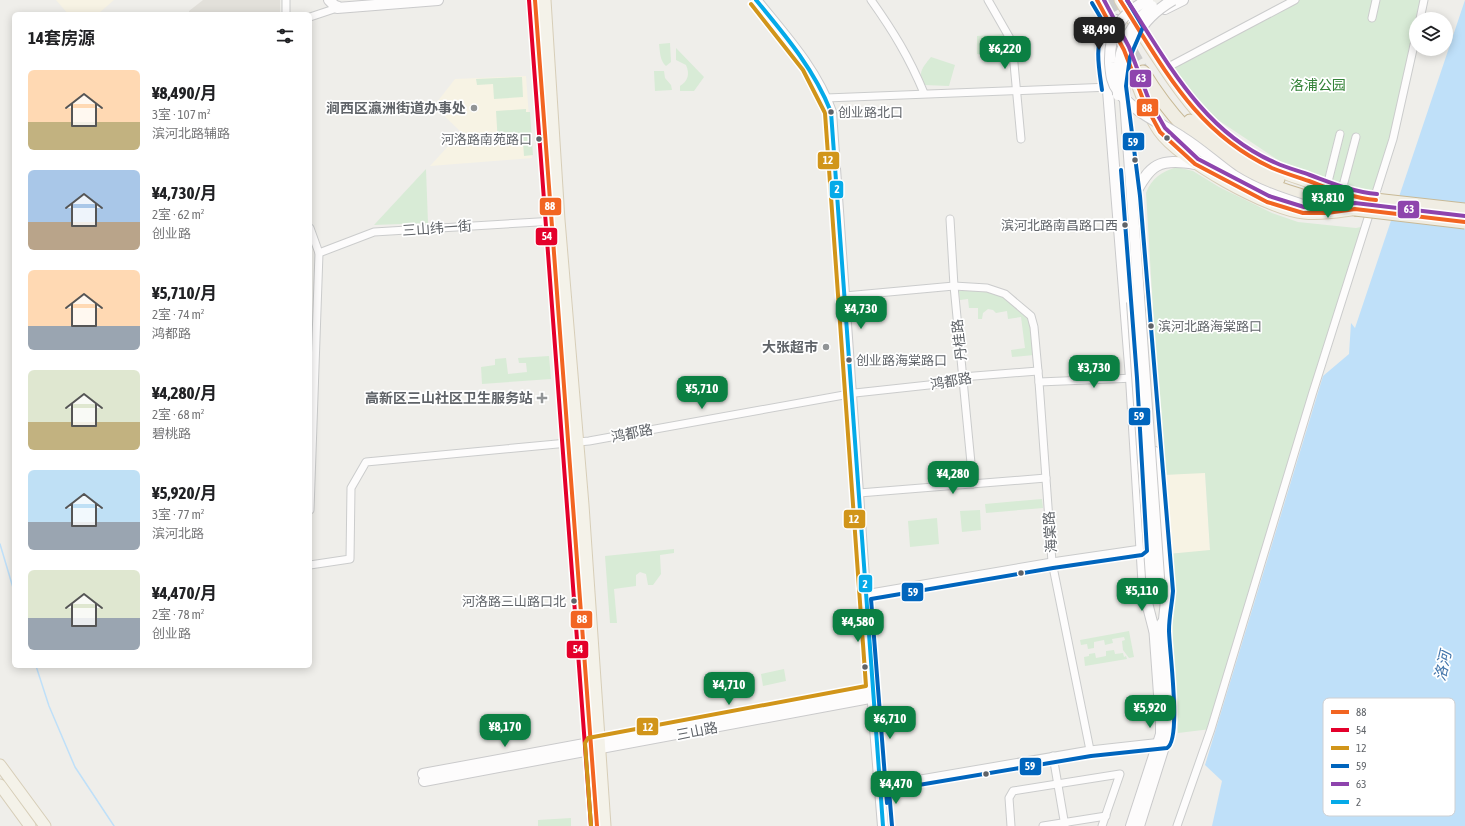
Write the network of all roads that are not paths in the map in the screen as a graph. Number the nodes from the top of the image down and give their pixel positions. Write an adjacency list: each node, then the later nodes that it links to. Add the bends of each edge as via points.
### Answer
1 (286, 0): 21 (street)
2 (378, 0): 19 (main road)
3 (438, 0): 19 (main road)
4 (535, 0): 47 (main road)
5 (545, 0): 47 (main road)
6 (756, 0): 36 (main road, via 809,68)
7 (761, 0): 36 (main road, via 812,66)
8 (871, 0): 35 (street, via 910,59)
9 (988, 0): 34 (street, via 1012,42)
10 (1097, 0): 26 (main road)
11 (1120, 0): 20 (main road)
12 (1146, 0): 20 (main road); 44 (main road, bridge, via 1124,16 1113,34 1110,48 1111,76 1118,91 1138,110 1189,141 1258,189 1303,205 1321,208)
13 (1161, 0): 67 (main road, bridge, via 1140,16 1132,27 1124,44 1117,76)
14 (1173, 0): 67 (main road, bridge, via 1149,17 1134,39 1127,61 1124,86)
15 (1183, 0): 27 (main road)
16 (1295, 0): 30 (street)
17 (1376, 0): 25 (street)
18 (1424, 0): 22 (street)
19 (335, 3): 23 (street); 24 (street)
20 (1127, 11): 26 (main road); 27 (main road)
21 (286, 12)
22 (1421, 12)
23 (312, 13)
24 (312, 16)
25 (1372, 18)
26 (1112, 25): 28 (main road); 33 (main road, via 1106,36)
27 (1137, 27): 28 (main road); 44 (main road, via 1195,112 1231,144 1272,168)
28 (1124, 50): 32 (main road); 40 (main road, via 1144,102 1160,132)
29 (1412, 56): 92 (street, via 1393,139 1211,729)
30 (1172, 65)
31 (1147, 70): 44 (highway, via 1161,100 1180,124 1228,165 1248,177 1313,200)
32 (1120, 86): 33 (street); 43 (main road)
33 (1108, 87): 34 (street); 56 (main road)
34 (1017, 89): 35 (street); 39 (street)
35 (924, 93): 36 (street)
36 (827, 97): 52 (main road, via 834,112)
37 (1340, 134): 41 (street)
38 (1356, 137): 42 (street)
39 (1022, 139)
40 (1195, 164): 43 (main road, via 1172,161 1162,164 1149,171); 44 (main road, via 1267,202 1303,213 1327,213)
41 (1328, 182)
42 (1344, 186)
43 (1134, 196): 55 (main road)
44 (1356, 203): 45 (highway, bridge); 48 (highway, bridge)
45 (1465, 210)
46 (950, 219): 51 (street, 丹桂路)
47 (555, 220): 50 (street, 三山纬一街, via 374,232); 59 (main road)
48 (1465, 222)
49 (312, 234): 50 (street)
50 (319, 253): 60 (street)
51 (954, 286): 52 (street, 海棠路); 53 (street, 海棠路, via 993,290 1005,294 1022,306 1030,316 1034,328); 54 (street, 丹桂路)
52 (846, 296): 58 (main road)
53 (1038, 371): 54 (street, 鸿都路); 57 (street, 海棠路)
54 (962, 377): 58 (street, 鸿都路, via 938,384); 62 (street, 丹桂路)
55 (1148, 377): 56 (street); 69 (main road, via 1167,591)
56 (1131, 378): 57 (street); 64 (main road)
57 (1039, 382): 61 (street, 海棠路)
58 (853, 394): 59 (street, 鸿都路); 63 (main road)
59 (574, 443): 66 (street, 鸿都路, via 366,462 351,488 350,559); 72 (main road)
60 (312, 453)
61 (1046, 478): 62 (street); 65 (street, 海棠路)
62 (973, 484): 63 (street)
63 (860, 493): 68 (main road)
64 (1141, 549): 65 (street); 69 (main road, via 1144,591)
65 (1052, 562): 68 (street); 73 (street, 海棠路)
66 (312, 565)
67 (1156, 591): 69 (main road)
68 (867, 594): 70 (main road)
69 (1158, 630): 71 (main road, via 1169,721)
70 (873, 694): 72 (main road, 三山路); 79 (main road)
71 (1162, 742): 73 (street); 90 (main road); 91 (main road)
72 (596, 746): 76 (main road, 三山路); 84 (main road); 85 (main road)
73 (1090, 750): 74 (street)
74 (1053, 756): 78 (street); 79 (street)
75 (0, 765): 83 (main road)
76 (423, 778)
77 (0, 785): 82 (main road)
78 (1058, 785): 80 (street, via 1120,774); 81 (street); 87 (street, via 1013,791 1009,798)
79 (881, 786): 86 (main road)
80 (1106, 816): 81 (street); 89 (street)
81 (1065, 824): 88 (street)
82 (30, 826)
83 (45, 826)
84 (597, 826)
85 (605, 826)
86 (885, 826)
87 (1011, 826)
88 (1043, 826)
89 (1102, 826)
90 (1131, 826)
91 (1139, 826)
92 (1177, 826)

